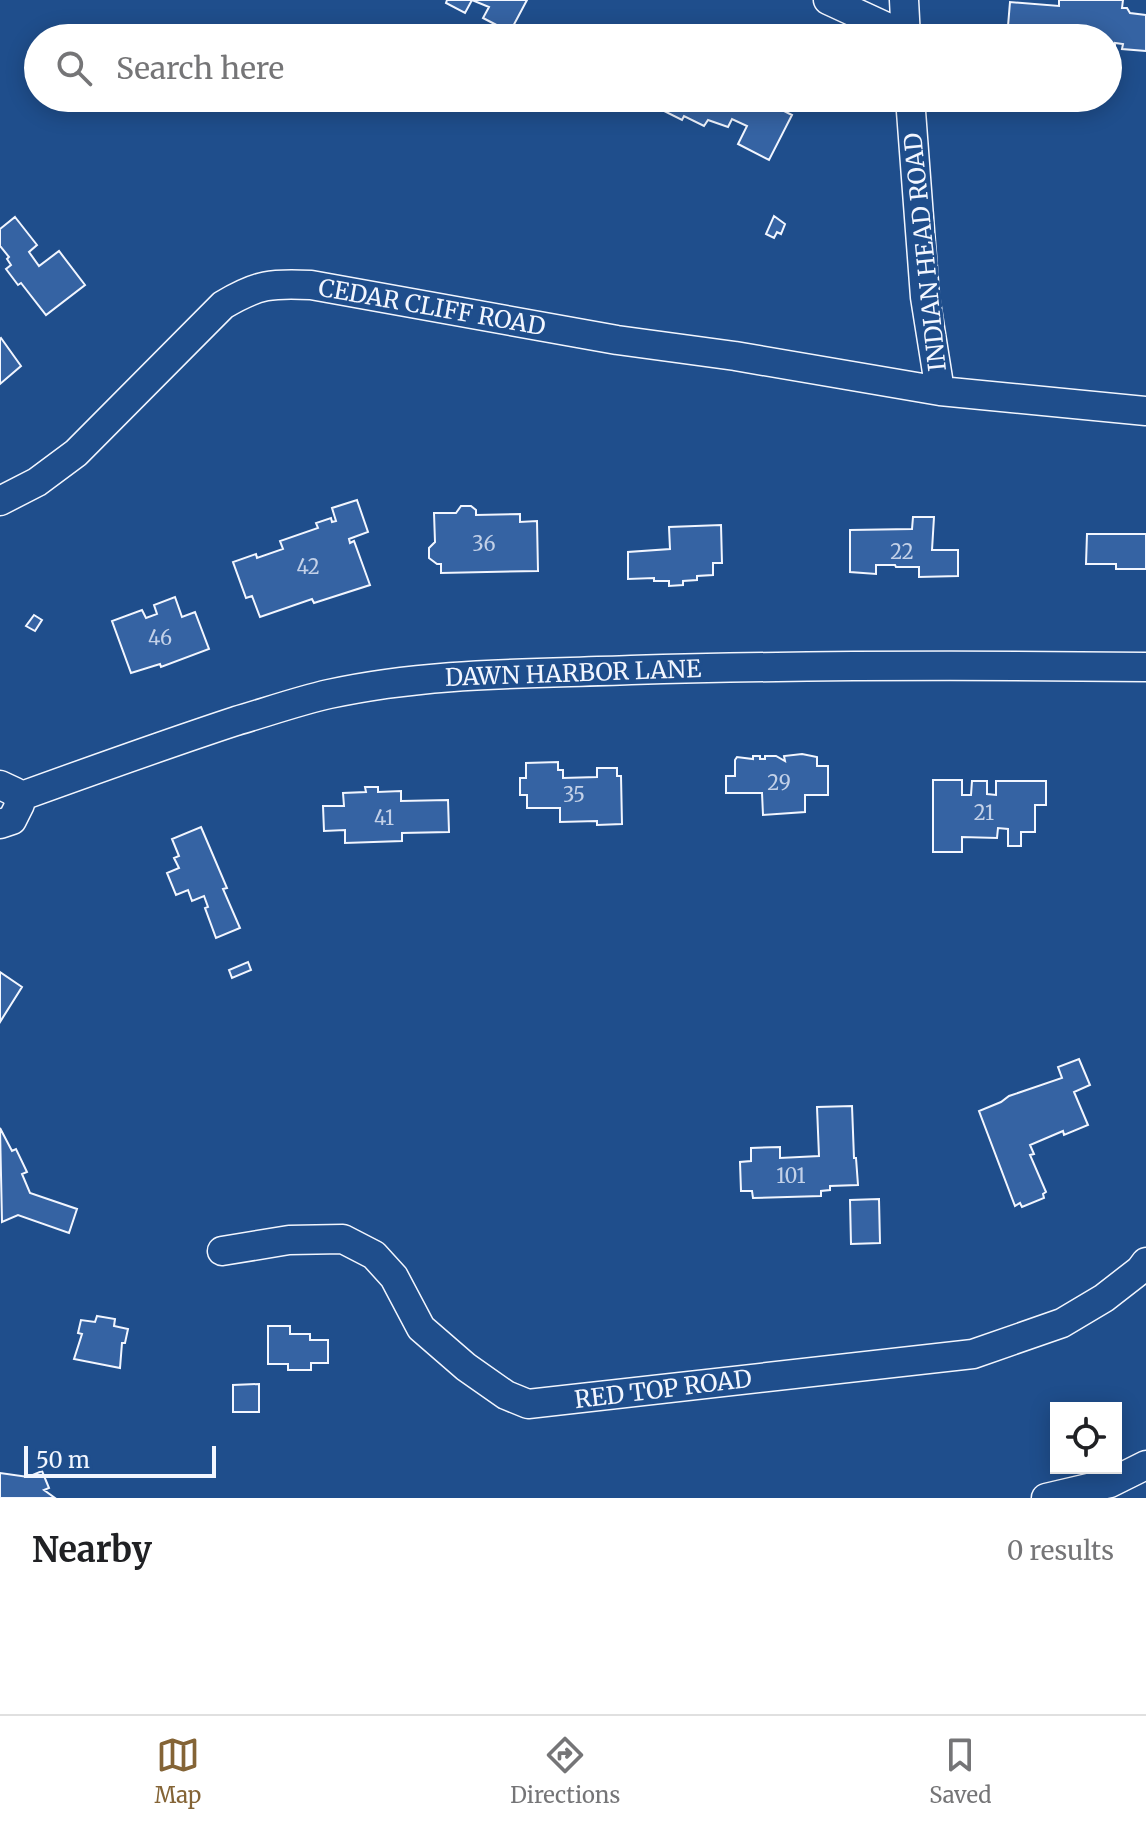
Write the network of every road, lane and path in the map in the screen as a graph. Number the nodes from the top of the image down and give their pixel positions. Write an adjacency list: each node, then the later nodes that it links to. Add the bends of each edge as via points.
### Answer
1 (828, 0): 3 (street)
2 (904, 0): 4 (street)
3 (879, 24)
4 (905, 24)
5 (911, 112): 6 (street, INDIAN HEAD ROAD, via 925,297)
6 (940, 391): 7 (street, INDIAN HEAD ROAD); 8 (street, CEDAR CLIFF ROAD, via 311,285 270,284 223,305 76,453)
7 (1146, 411)
8 (0, 501)
9 (1146, 667): 10 (street, DAWN HARBOR LANE, via 763,666 512,672 394,683 328,694)
10 (9, 791): 11 (street, DAWN HARBOR LANE, via 20,804 12,820)
11 (0, 824)
12 (222, 1251): 13 (street, RED TOP ROAD, via 289,1240 343,1239 374,1255 394,1277 421,1328 466,1367 528,1404 973,1354 1062,1323 1104,1298)
13 (1146, 1262)
14 (1146, 1465): 15 (street, via 1110,1483)
15 (1046, 1498)

